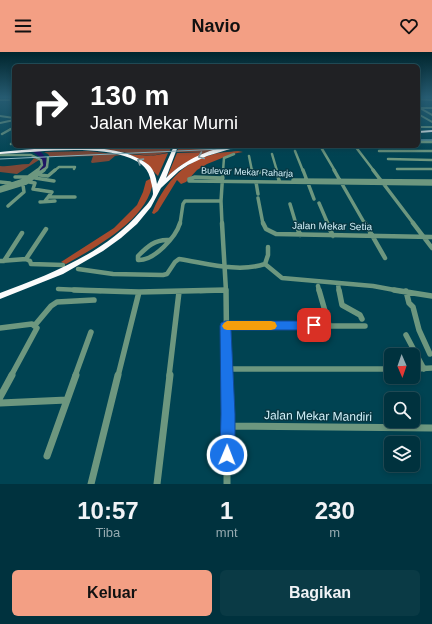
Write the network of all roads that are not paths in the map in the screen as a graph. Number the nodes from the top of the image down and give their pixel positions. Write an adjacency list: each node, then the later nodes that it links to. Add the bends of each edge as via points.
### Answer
1 (420, 118): 2 (street)
2 (425, 118): 5 (street)
3 (12, 120): 4 (street)
4 (0, 122)
5 (432, 122)
6 (432, 127): 8 (street)
7 (12, 128): 11 (street)
8 (420, 130)
9 (420, 131): 10 (highway)
10 (432, 132)
11 (2, 134)
12 (420, 142): 13 (street)
13 (432, 142)
14 (53, 148): 19 (highway)
15 (74, 148): 19 (highway)
16 (176, 148): 58 (highway)
17 (229, 148): 58 (highway, one-way to 58, via 191,160 173,174)
18 (357, 148): 44 (street)
19 (42, 149): 24 (highway); 58 (highway, one-way to 19, via 151,172 145,164 132,157 103,150)
20 (322, 149): 41 (street)
21 (295, 151): 43 (street)
22 (379, 151): 23 (street)
23 (432, 151)
24 (0, 152): 39 (street, via 31,155 41,160 41,167)
25 (234, 154): 40 (street, via 224,158)
26 (272, 154): 36 (street)
27 (249, 156): 35 (street)
28 (48, 158): 37 (street, via 47,167)
29 (388, 159): 30 (street)
30 (432, 160)
31 (74, 169): 37 (street, via 75,167 59,167 48,176)
32 (397, 169): 33 (street)
33 (432, 169)
34 (241, 172): 35 (street)
35 (252, 172): 36 (street)
36 (277, 172): 42 (street)
37 (40, 175): 39 (street)
38 (15, 177): 39 (street)
39 (32, 177): 45 (street); 49 (street); 51 (street)
40 (223, 179): 40 (street, Bulevar Mekar Raharja, via 189,180 195,177); 42 (street, Bulevar Mekar Raharja); 50 (street, Bulevar Mekar Raharja); 63 (street)
41 (339, 179): 43 (street, Bulevar Mekar Raharja); 44 (street, Bulevar Mekar Raharja); 52 (street)
42 (279, 180): 43 (street, Bulevar Mekar Raharja)
43 (306, 180): 50 (street, Bulevar Mekar Raharja); 52 (street, Bulevar Mekar Raharja); 61 (street)
44 (381, 180): 46 (street, Bulevar Mekar Raharja); 53 (street)
45 (54, 181)
46 (425, 181): 47 (street, Bulevar Mekar Raharja); 54 (street)
47 (432, 181)
48 (0, 182): 51 (street)
49 (29, 182): 55 (street); 59 (street, via 35,183 33,189 52,192)
50 (256, 182): 69 (street, Jalan Mekar Setia, via 265,230 276,234)
51 (14, 183): 56 (street)
52 (342, 184): 53 (street, Bulevar Mekar Raharja); 70 (street)
53 (384, 184): 54 (street, Bulevar Mekar Raharja); 72 (street)
54 (430, 184)
55 (22, 185): 57 (street); 66 (street, via 24,192)
56 (0, 188)
57 (0, 191)
58 (155, 195): 91 (highway, via 139,218 109,243 62,270)
59 (48, 197): 60 (street); 62 (street, via 43,202)
60 (75, 197)
61 (314, 199)
62 (55, 201)
63 (221, 201): 74 (street, via 185,201 177,231); 82 (street)
64 (319, 203): 71 (street)
65 (290, 204): 69 (street)
66 (8, 206)
67 (46, 230): 78 (street)
68 (22, 234): 79 (street)
69 (300, 235): 71 (street, Jalan Mekar Setia)
70 (372, 235): 71 (street, Jalan Mekar Setia); 72 (street, Jalan Mekar Setia); 77 (street)
71 (333, 236)
72 (424, 237): 73 (street, Jalan Mekar Setia); 76 (street)
73 (432, 237)
74 (169, 240): 74 (street, via 147,260 138,260 138,256 156,242)
75 (268, 247): 80 (street)
76 (432, 248)
77 (385, 258)
78 (26, 259): 79 (street); 81 (street, via 31,264)
79 (2, 261)
80 (265, 264): 82 (street, via 251,268); 84 (street, via 280,277)
81 (63, 265)
82 (224, 266): 83 (street, via 179,259 167,274 163,275 113,274); 87 (street)
83 (78, 268)
84 (338, 284): 88 (street); 94 (street, via 343,305 360,315)
85 (318, 286): 95 (street)
86 (58, 289): 89 (street)
87 (226, 290): 90 (street); 97 (street)
88 (406, 291): 92 (street); 102 (street)
89 (139, 292): 90 (street); 114 (street)
90 (178, 292): 115 (street)
91 (0, 296)
92 (432, 296)
93 (94, 300): 96 (street, via 57,302)
94 (362, 319)
95 (330, 325): 97 (street); 98 (street)
96 (35, 326): 99 (street, via 32,324); 108 (street, via 37,328)
97 (225, 326): 104 (street)
98 (365, 326)
99 (0, 328)
100 (91, 332): 109 (street)
101 (406, 335): 107 (street)
102 (430, 354)
103 (432, 368): 107 (street)
104 (226, 369): 105 (street); 111 (street)
105 (384, 369)
106 (420, 369): 107 (street)
107 (424, 369)
108 (0, 397)
109 (67, 400): 110 (street); 113 (street)
110 (0, 403)
111 (228, 426): 112 (street, Jalan Mekar Mandiri); 116 (street)
112 (432, 428)
113 (47, 456)
114 (91, 484)
115 (157, 484)
116 (227, 484)

